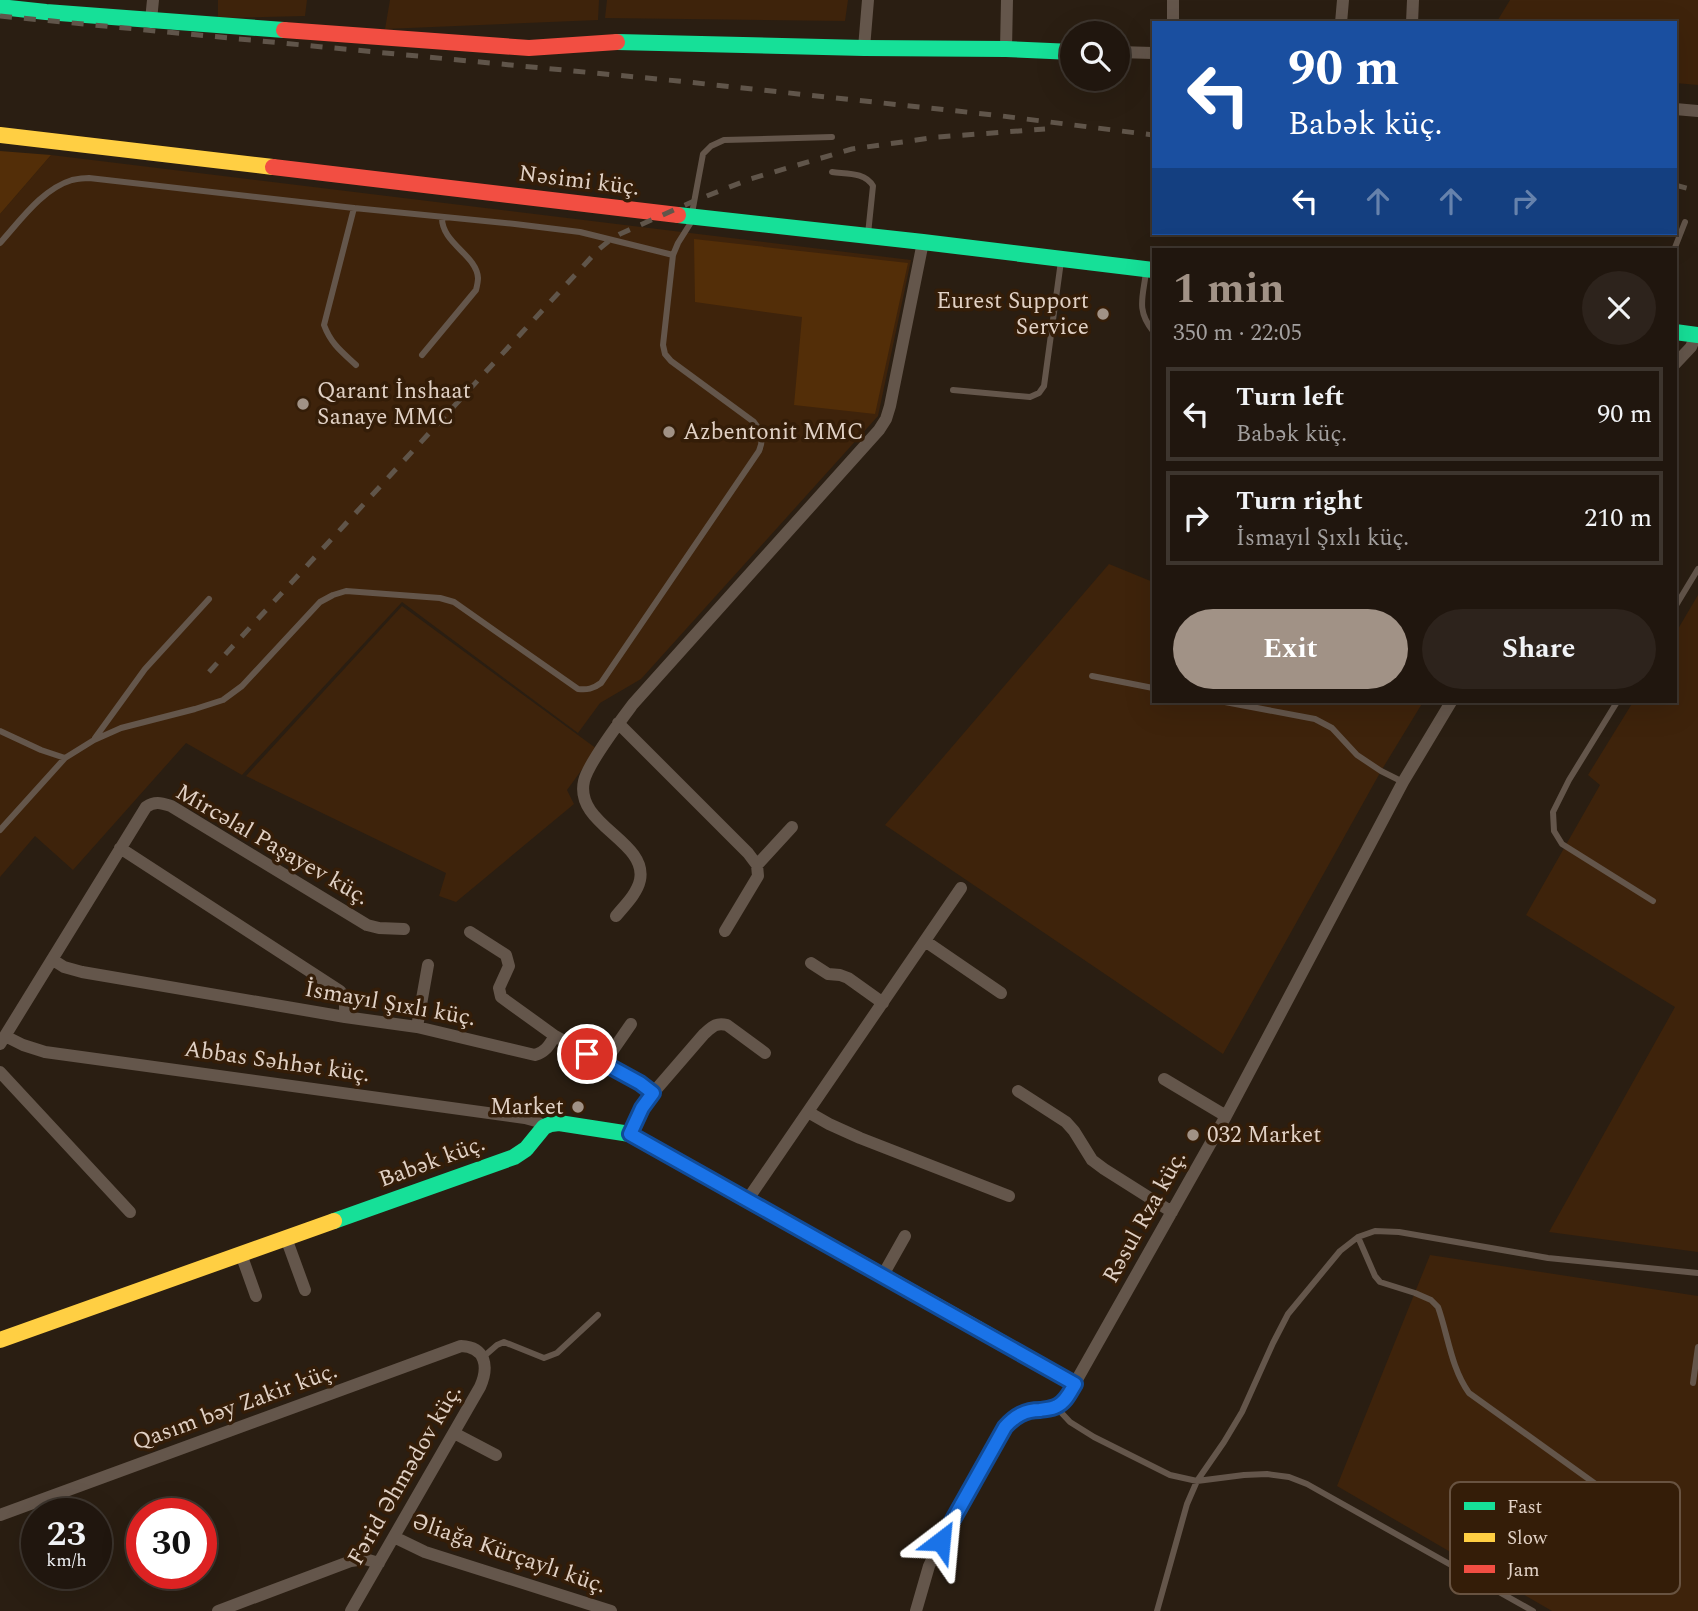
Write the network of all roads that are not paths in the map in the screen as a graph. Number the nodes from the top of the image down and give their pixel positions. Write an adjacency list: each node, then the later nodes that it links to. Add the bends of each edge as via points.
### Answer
1 (153, 0): 8 (street)
2 (867, 0): 12 (street)
3 (1007, 0): 13 (street)
4 (1173, 0): 9 (street)
5 (1343, 0): 10 (street)
6 (1413, 0): 11 (street)
7 (0, 7): 8 (street)
8 (152, 20): 12 (street, via 529,48 625,42)
9 (1173, 21)
10 (1341, 21)
11 (1412, 21)
12 (864, 48): 13 (street)
13 (1006, 49): 14 (street)
14 (1060, 51)
15 (1130, 52): 16 (street)
16 (1152, 53)
17 (1677, 109): 18 (street)
18 (1698, 111)
19 (0, 135): 24 (street, Nəsimi küç.)
20 (832, 136): 24 (lane, via 724,140 711,146 703,154)
21 (832, 172): 26 (lane, via 865,177 873,186)
22 (354, 208): 23 (lane); 28 (lane, via 89,178 53,189); 38 (lane, via 324,325 335,346)
23 (442, 217): 30 (lane, via 580,232); 36 (lane, via 449,238 478,277 476,290)
24 (691, 217): 26 (street, Nəsimi küç.); 30 (lane)
25 (1685, 222): 29 (lane)
26 (868, 236): 27 (street, Nəsimi küç.)
27 (923, 242): 31 (street, Nəsimi küç.); 48 (street, via 886,419)
28 (0, 243)
29 (1675, 248)
30 (673, 255): 50 (lane, via 664,354 754,422 763,442 601,683 578,689 454,602 346,592 320,601 242,686 223,700)
31 (1061, 259): 32 (street, Nəsimi küç.); 39 (lane, via 1044,386 1039,393 1030,397)
32 (1150, 270): 33 (lane, via 1142,311)
33 (1152, 330)
34 (1677, 332): 35 (street)
35 (1697, 335): 37 (street)
36 (422, 355)
37 (1677, 362)
38 (356, 365)
39 (953, 390)
40 (1698, 569): 42 (lane)
41 (209, 599): 50 (lane, via 145,669)
42 (1677, 604)
43 (1092, 676): 44 (lane)
44 (1152, 688)
45 (1230, 703): 52 (lane, via 1315,719 1332,728 1357,755)
46 (1450, 703): 52 (street, Rəsul Rza küç.)
47 (1616, 703): 58 (lane, via 1553,812 1554,831 1562,844)
48 (618, 723): 56 (street); 59 (street, via 583,781 590,812 639,865 637,888)
49 (0, 732): 51 (lane)
50 (94, 740): 51 (lane)
51 (65, 758): 54 (lane)
52 (1403, 782): 81 (street, Rəsul Rza küç.)
53 (792, 827): 56 (street)
54 (0, 830)
55 (120, 848): 60 (street, Mircəlal Paşayev küç., via 146,807 158,802 353,918 379,928); 64 (street, Mircəlal Paşayev küç.); 69 (street, via 340,991)
56 (757, 865): 61 (street, via 758,876)
57 (961, 888): 63 (street)
58 (1653, 901)
59 (616, 916)
60 (404, 929)
61 (726, 930)
62 (470, 932): 72 (street, via 509,961 499,988 501,997)
63 (925, 941): 67 (street); 68 (street)
64 (52, 960): 69 (street, İsmayıl Şıxlı küç., via 82,972); 73 (street, Mircəlal Paşayev küç.)
65 (811, 963): 68 (street, via 828,974 848,978)
66 (428, 965): 71 (street)
67 (1001, 993)
68 (883, 1003): 80 (street)
69 (345, 1017): 71 (street, İsmayıl Şıxlı küç.)
70 (631, 1024): 75 (street)
71 (417, 1027): 72 (street, İsmayıl Şıxlı küç., via 535,1055 547,1049)
72 (555, 1036): 75 (street)
73 (2, 1040): 82 (street, Abbas Səhhət küç., via 45,1052 525,1118)
74 (765, 1053): 79 (street, via 720,1023 704,1034)
75 (604, 1063): 79 (street)
76 (0, 1072): 86 (street)
77 (1164, 1079): 81 (street)
78 (1018, 1091): 87 (street, via 1066,1122 1092,1160)
79 (653, 1093): 83 (street)
80 (808, 1112): 84 (street, via 860,1138); 85 (street)
81 (1226, 1116): 87 (street, Rəsul Rza küç.)
82 (544, 1126): 83 (street, via 559,1123); 90 (street, Babək küç., via 514,1157)
83 (630, 1134): 85 (street)
84 (1009, 1196)
85 (748, 1199): 93 (street)
86 (130, 1212)
87 (1172, 1212): 101 (street, Rəsul Rza küç.)
88 (905, 1236): 93 (street)
89 (1358, 1237): 92 (lane, via 1375,1231 1399,1232 1548,1258); 105 (lane, via 1340,1251 1288,1314 1241,1412); 106 (lane, via 1380,1282 1432,1300 1438,1307 1457,1372 1469,1393)
90 (286, 1238): 91 (street, Babək küç.); 94 (street)
91 (241, 1254): 95 (street); 97 (street, Babək küç.)
92 (1698, 1272)
93 (883, 1275): 101 (street)
94 (305, 1290)
95 (256, 1296)
96 (598, 1315): 99 (lane, via 552,1356 544,1358 504,1342)
97 (0, 1340)
98 (1698, 1347): 100 (lane)
99 (482, 1358): 103 (street, Fərid Əhmədov küç., via 485,1376); 107 (street, Qasım bəy Zakir küç., via 477,1350 461,1346)
100 (1693, 1383)
101 (1075, 1384): 102 (street, Rəsul Rza küç.)
102 (1056, 1407): 105 (lane, via 1070,1423 1094,1437 1170,1475); 115 (street, via 1022,1413 1005,1427 941,1541)
103 (454, 1433): 104 (street); 108 (street, Fərid Əhmədov küç.)
104 (496, 1455)
105 (1197, 1481): 110 (lane, via 1267,1474 1289,1477); 116 (lane)
106 (1593, 1482)
107 (0, 1516)
108 (394, 1537): 109 (street, Fərid Əhmədov küç.); 114 (street, Əliağa Kürçaylı küç., via 425,1552)
109 (379, 1563): 112 (street, via 351,1562); 113 (street, Fərid Əhmədov küç.)
110 (1450, 1564)
111 (1503, 1594): 117 (lane)
112 (218, 1611)
113 (351, 1611)
114 (611, 1611)
115 (916, 1611)
116 (1157, 1611)
117 (1533, 1611)

